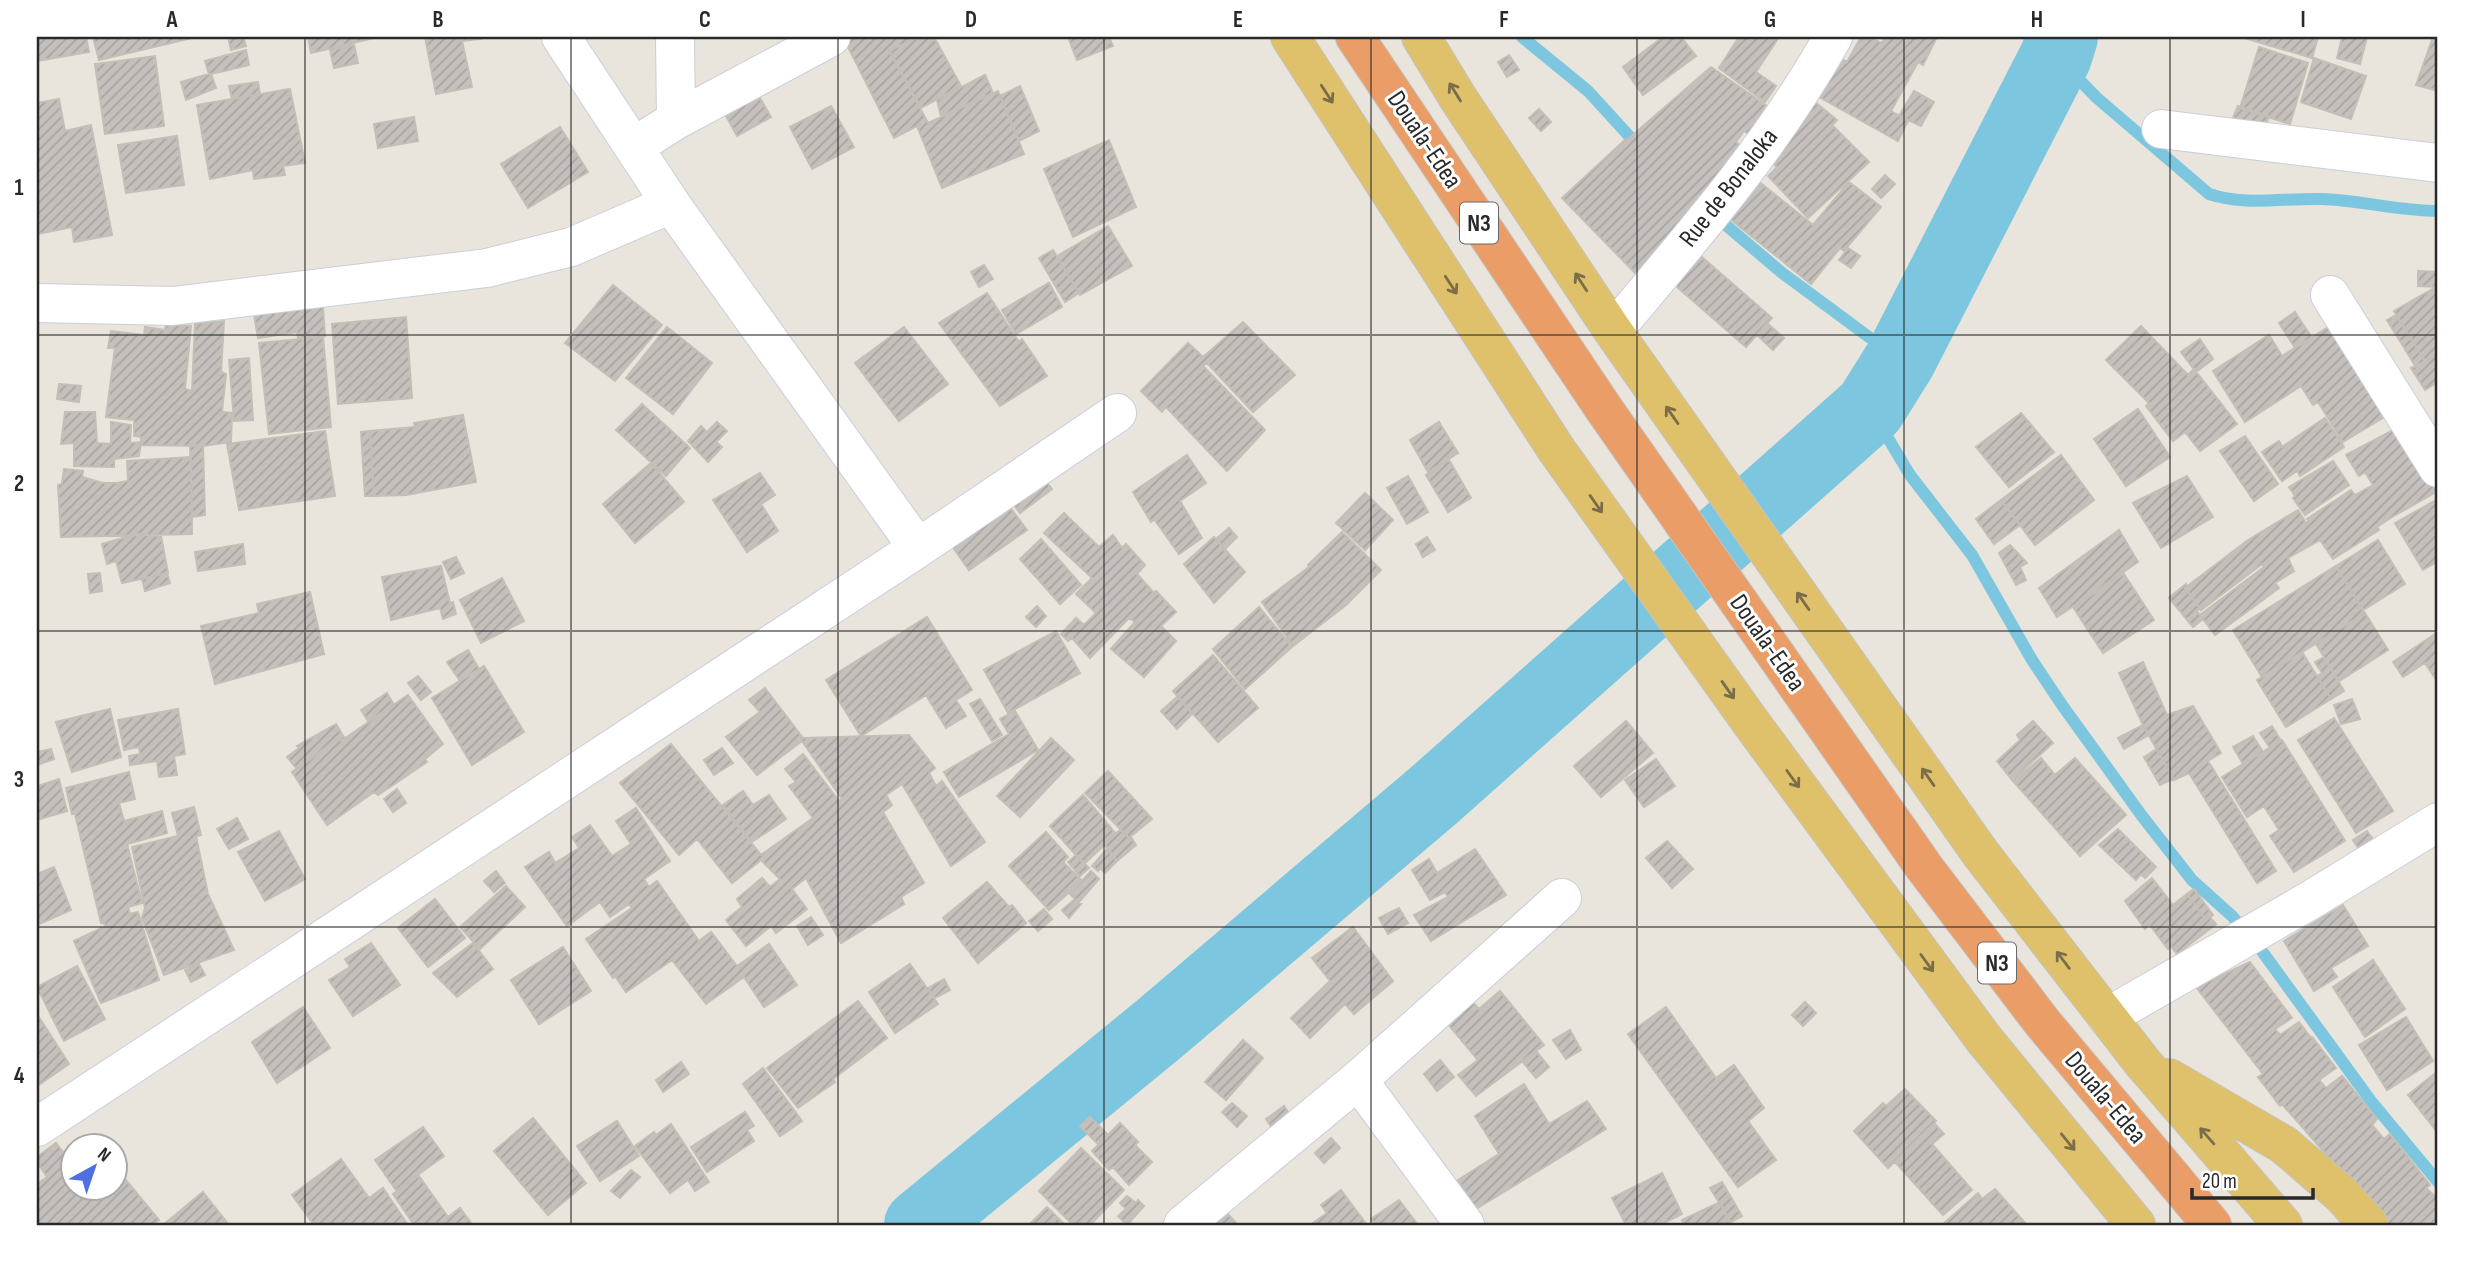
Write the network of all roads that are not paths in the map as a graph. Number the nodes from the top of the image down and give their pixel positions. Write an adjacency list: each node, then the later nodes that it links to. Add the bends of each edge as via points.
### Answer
1 (561, 37): 10 (street)
2 (675, 37): 8 (street)
3 (831, 37): 8 (street)
4 (1290, 37): 27 (main road, one-way to 27, via 1556,449 1983,1038)
5 (1354, 37): 28 (highway, Douala-Edea / N3, via 1604,409 1924,867 2042,1022)
6 (1422, 37): 15 (main road, one-way to 6)
7 (1833, 37): 15 (street, Rue de Bonaloka, via 1804,89 1734,187)
8 (676, 120): 10 (street)
9 (2161, 129): 11 (street)
10 (635, 146): 12 (street)
11 (2438, 163)
12 (671, 204): 14 (street, via 571,247 487,268 173,306); 18 (street)
13 (2330, 295): 17 (street)
14 (37, 303)
15 (1613, 331): 21 (main road, one-way to 15, via 1982,853)
16 (1117, 413): 18 (street)
17 (2438, 468)
18 (918, 548): 24 (street)
19 (2438, 822): 21 (street)
20 (1562, 898): 23 (street)
21 (2107, 1017): 22 (main road)
22 (2143, 1063): 29 (main road, one-way to 22); 30 (main road, via 2284,1145)
23 (1358, 1080): 25 (street); 26 (street)
24 (37, 1127)
25 (1183, 1225)
26 (1465, 1225)
27 (2136, 1225)
28 (2212, 1225)
29 (2283, 1225)
30 (2369, 1225)

